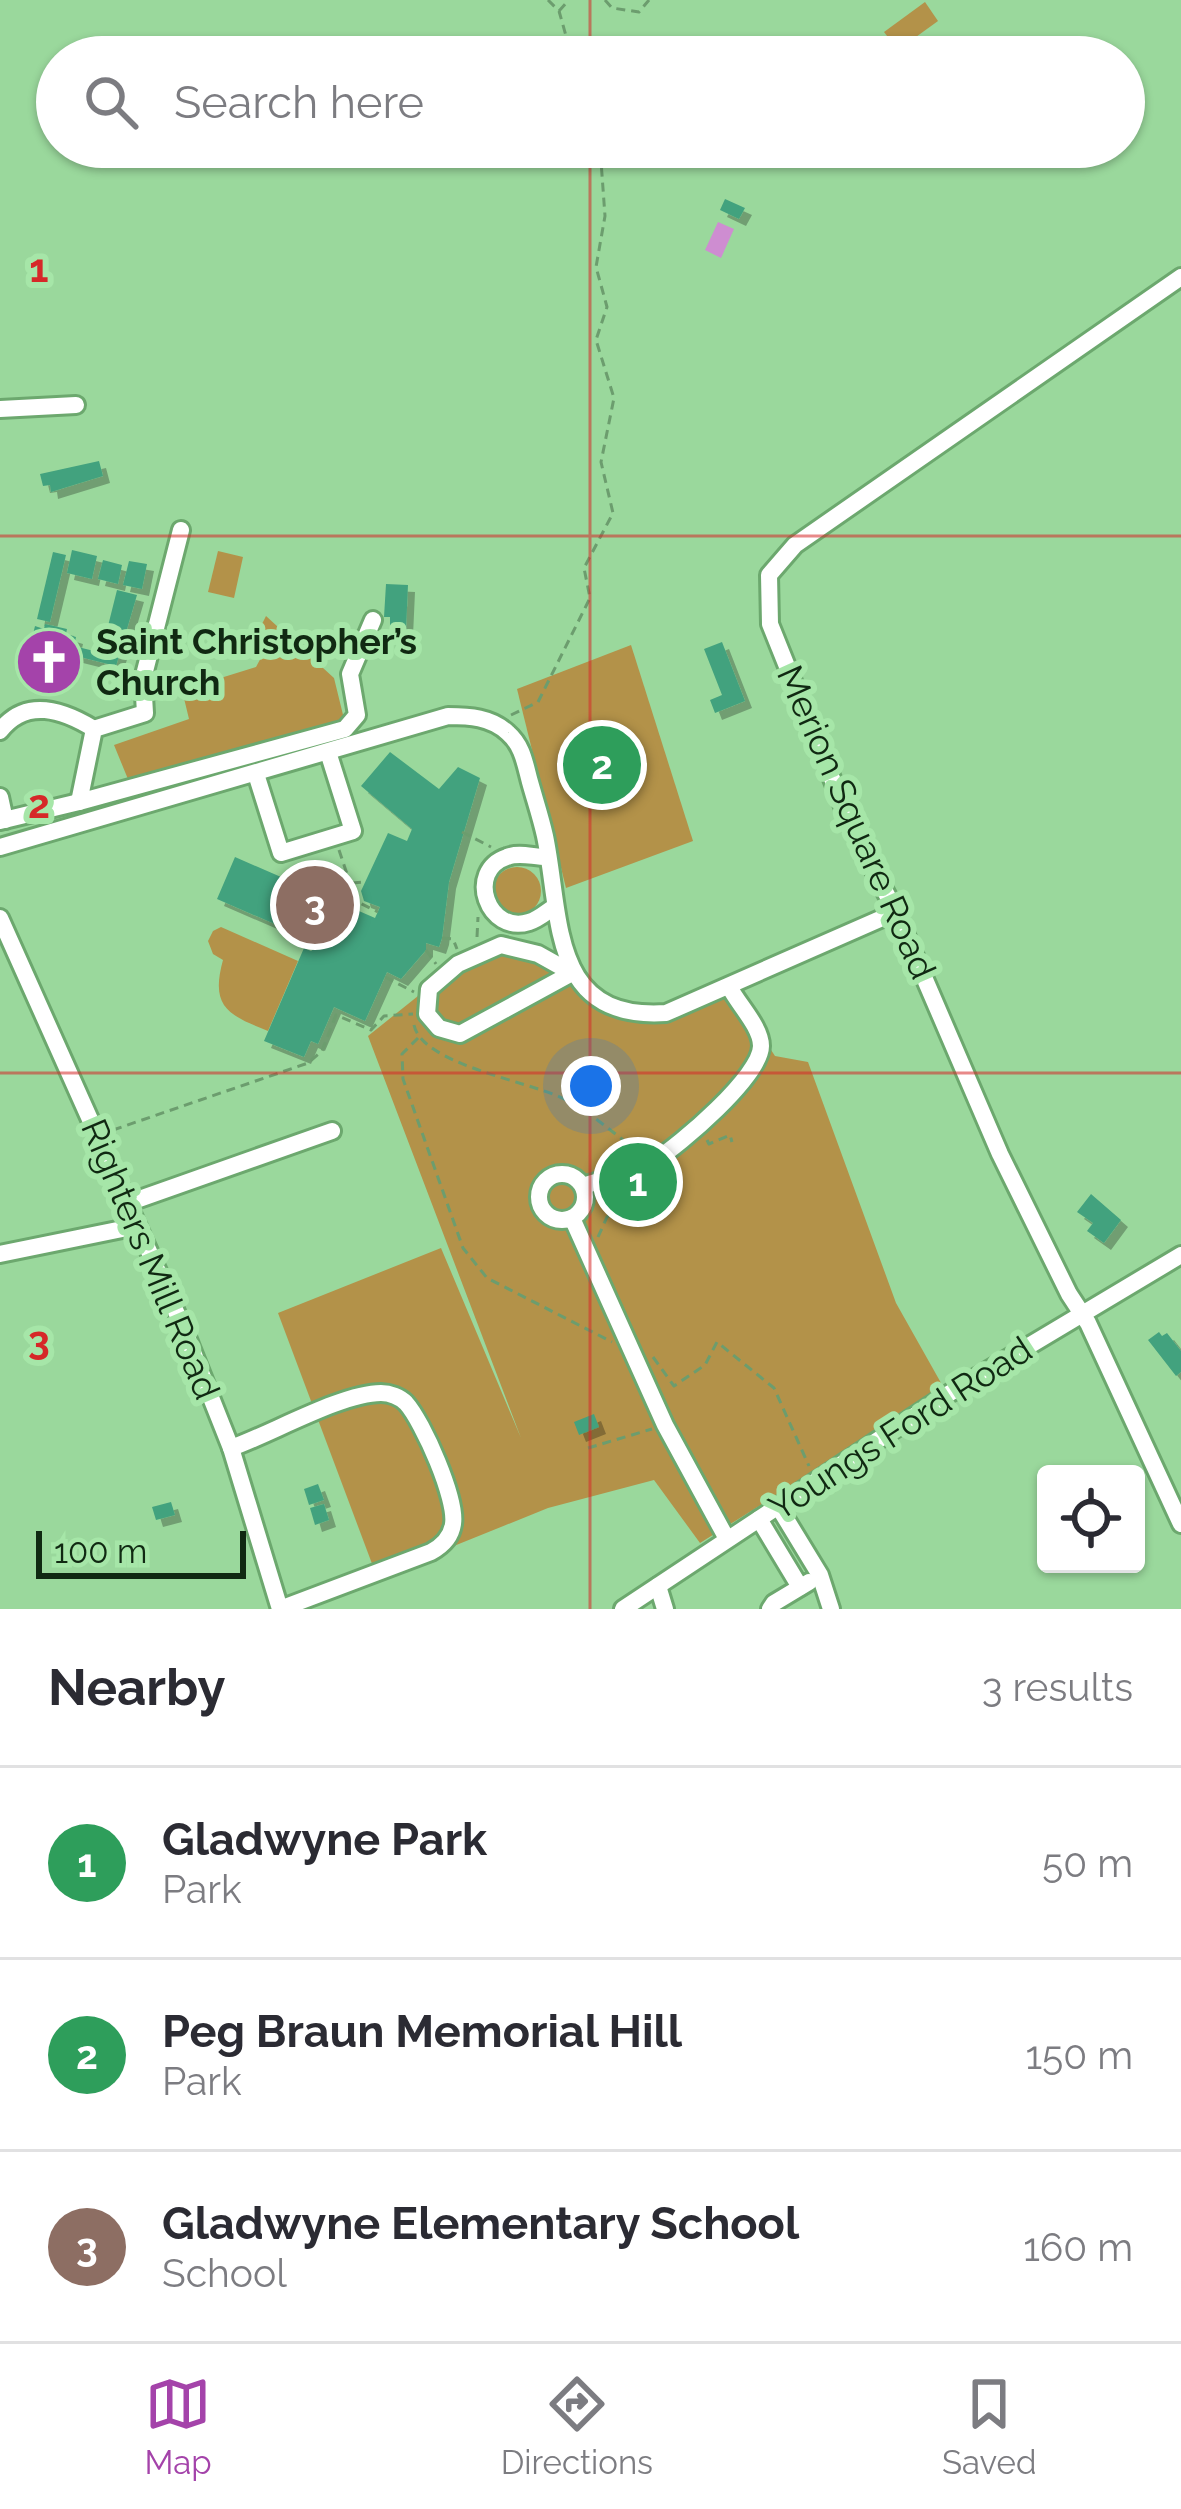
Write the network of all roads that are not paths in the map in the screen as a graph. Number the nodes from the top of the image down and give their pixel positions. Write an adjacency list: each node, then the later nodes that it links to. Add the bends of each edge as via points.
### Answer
1 (1181, 277): 16 (street, Merion Square Road, via 795,545 769,575 770,624 853,831)
2 (76, 405): 3 (street)
3 (0, 409)
4 (181, 530): 6 (street, via 142,680 145,712)
5 (373, 620): 11 (street, via 350,674 357,715 345,729)
6 (94, 728): 7 (street, via 46,709 18,714); 11 (street)
7 (0, 731)
8 (328, 752): 9 (street); 9 (street, via 353,831 281,854); 14 (street, via 448,716 477,716 506,729 520,748)
9 (256, 774): 13 (street)
10 (0, 797): 12 (street)
11 (79, 802): 12 (street)
12 (3, 821)
13 (0, 847)
14 (545, 856): 15 (street); 15 (street, via 498,861 484,892 494,914 514,924)
15 (554, 907): 18 (street)
16 (896, 912): 19 (street); 27 (street, Merion Square Road, via 1000,1154)
17 (0, 918): 22 (street, Righters Mill Road)
18 (572, 973): 18 (street, via 460,1034 421,1014 429,989 458,964 501,945); 19 (street, via 608,1007 642,1015)
19 (730, 988): 21 (street, via 760,1037 753,1069 683,1139 637,1169)
20 (332, 1131): 22 (street)
21 (583, 1186): 23 (street, via 583,1208); 23 (street, via 562,1173 541,1186 547,1215)
22 (128, 1203): 24 (street, Righters Mill Road)
23 (572, 1218): 32 (street, via 665,1425)
24 (137, 1226): 25 (street); 28 (street, Righters Mill Road)
25 (0, 1255)
26 (1181, 1255): 27 (street, Youngs Ford Road)
27 (1082, 1313): 29 (street, Youngs Ford Road); 31 (street, Merion Square Road)
28 (231, 1448): 36 (street, Righters Mill Road); 36 (street, via 383,1392 408,1406 453,1508 450,1534 431,1552)
29 (778, 1506): 30 (street, Youngs Ford Road); 33 (street)
30 (759, 1519): 32 (street, Youngs Ford Road); 35 (street)
31 (1181, 1525)
32 (727, 1539): 34 (street, Youngs Ford Road)
33 (820, 1575): 35 (street); 40 (street)
34 (658, 1586): 37 (street, Youngs Ford Road); 38 (street)
35 (800, 1587): 39 (street)
36 (280, 1609)
37 (623, 1609)
38 (665, 1609)
39 (770, 1609)
40 (831, 1609)

